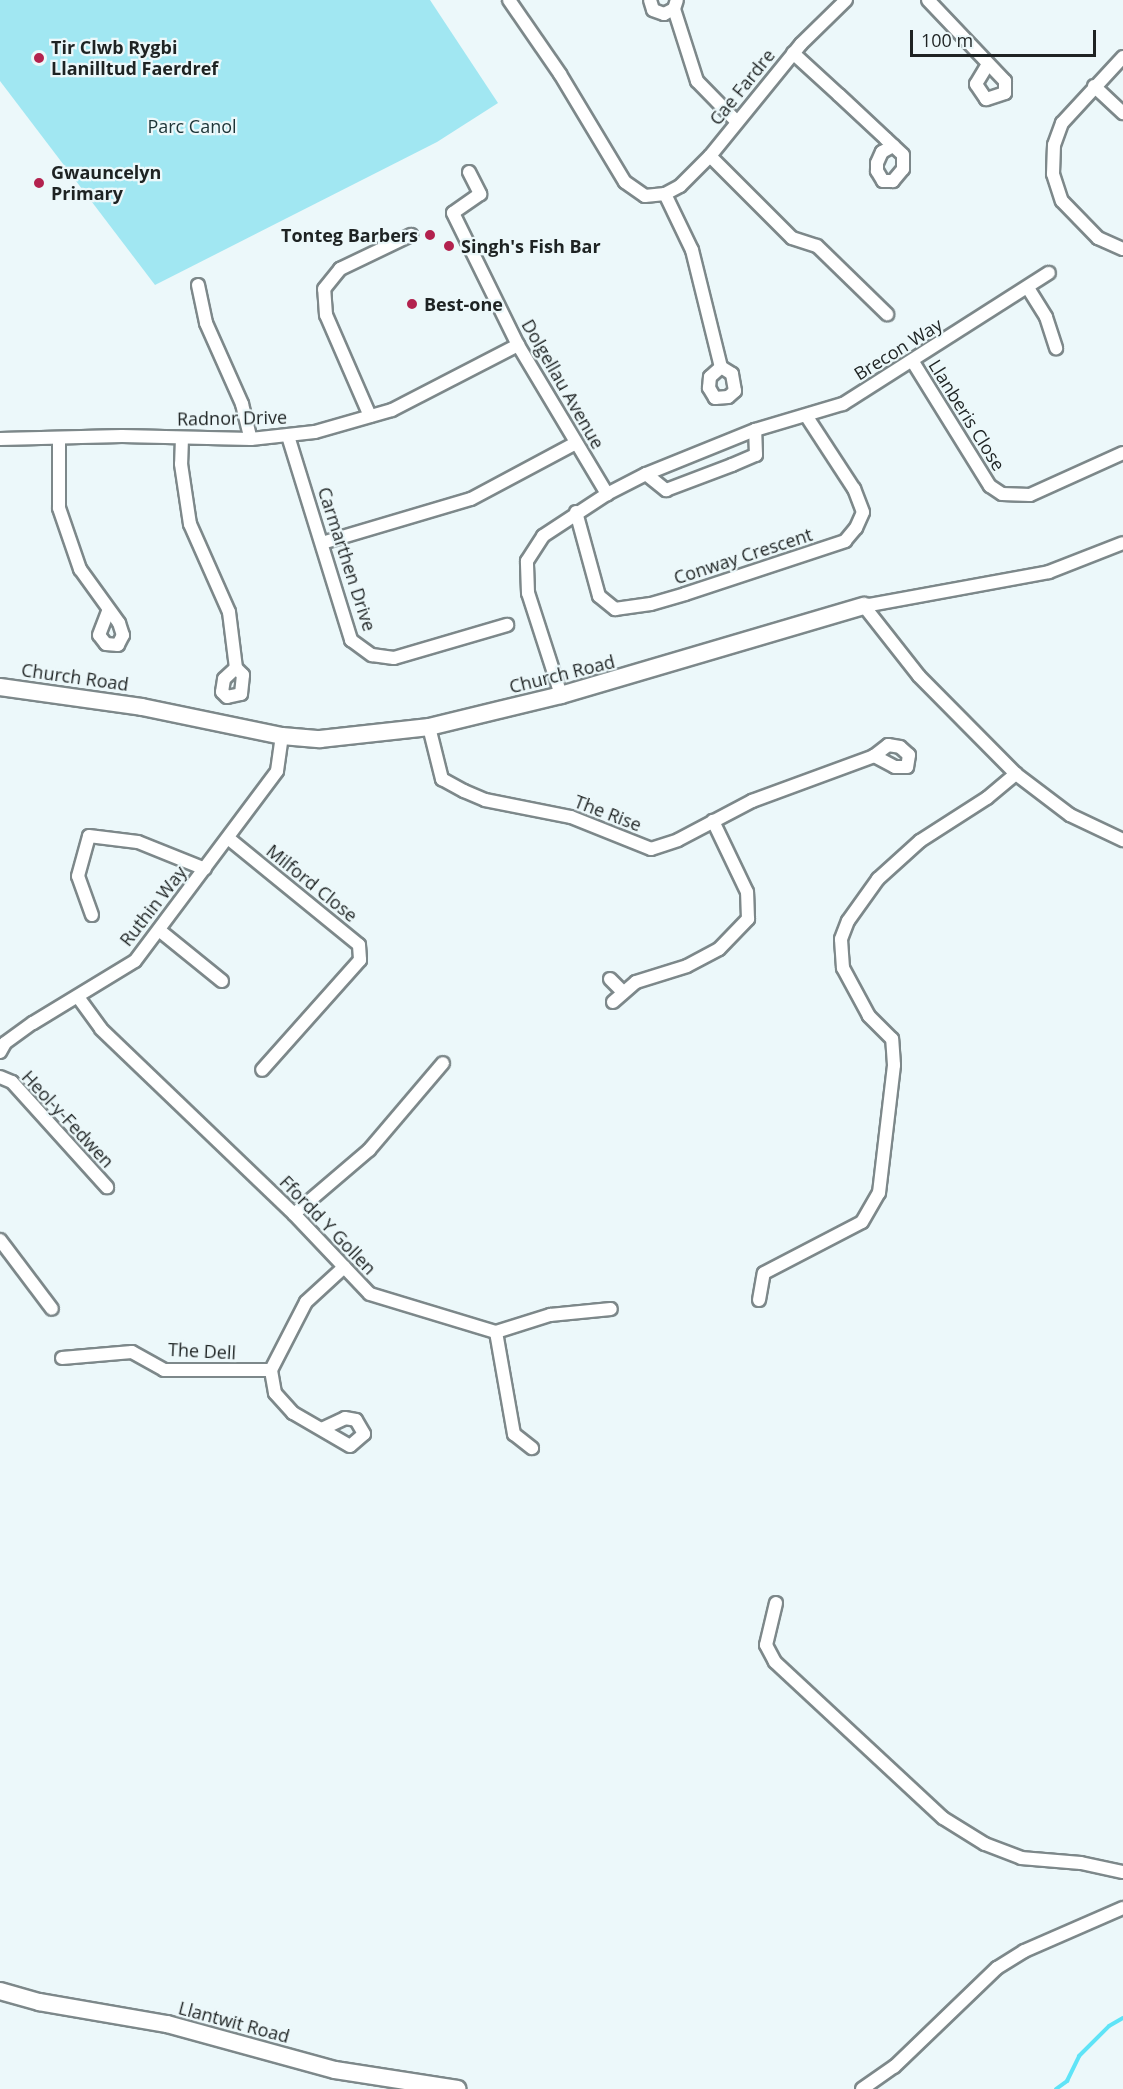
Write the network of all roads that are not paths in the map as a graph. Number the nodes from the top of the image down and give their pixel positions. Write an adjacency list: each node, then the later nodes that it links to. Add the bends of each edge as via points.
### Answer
1 (509, 0): 15 (street, via 560,74 625,183 645,196)
2 (650, 0): 5 (street, via 659,13)
3 (846, 0): 6 (street, Cae Fardre)
4 (928, 0): 8 (street)
5 (675, 4): 11 (street, via 697,81)
6 (794, 53): 11 (street, Cae Fardre); 12 (street)
7 (1123, 57): 9 (street)
8 (987, 64)
9 (1094, 86): 10 (street); 17 (street, via 1057,134 1054,186 1062,201 1098,238)
10 (1123, 113)
11 (737, 122): 13 (street, Cae Fardre)
12 (893, 146)
13 (710, 156): 15 (street, Cae Fardre, via 680,186); 21 (street, via 792,238 817,246)
14 (469, 172): 22 (street, Dolgellau Avenue, via 480,194 453,213)
15 (665, 194): 25 (street, via 692,250)
16 (411, 235): 26 (street, via 340,268 324,289 326,315)
17 (1123, 249)
18 (1049, 273): 20 (street, Brecon Way)
19 (198, 285): 33 (street, via 206,323 242,404)
20 (1028, 288): 23 (street, via 1046,317); 24 (street, Brecon Way)
21 (887, 314)
22 (518, 345): 26 (street, Radnor Drive, via 392,410); 34 (street, Dolgellau Avenue)
23 (1056, 348)
24 (913, 362): 27 (street, Brecon Way, via 843,404); 35 (street, Llanberis Close, via 990,486 1002,494 1030,495)
25 (721, 367)
26 (370, 416): 29 (street, Radnor Drive)
27 (807, 417): 28 (street, Brecon Way); 38 (street, Conway Crescent, via 854,489 863,512 845,541 660,602 615,609 598,596)
28 (755, 430): 36 (street, Brecon Way); 36 (street, via 756,455 732,465 666,490)
29 (288, 436): 33 (street, Radnor Drive); 39 (street, Carmarthen Drive)
30 (59, 438): 31 (street, Radnor Drive); 32 (street, Radnor Drive); 42 (street, via 59,508 80,569)
31 (182, 438): 33 (street, Radnor Drive); 44 (street, via 182,472 190,524 230,612)
32 (0, 439)
33 (251, 439)
34 (574, 444): 37 (street, Dolgellau Avenue); 39 (street, via 471,499)
35 (1123, 453)
36 (646, 474): 37 (street, Brecon Way)
37 (607, 494): 38 (street, Brecon Way)
38 (576, 512): 46 (street, Brecon Way, via 543,536 527,561 528,593)
39 (322, 543): 43 (street, Carmarthen Drive, via 351,640 372,655 394,658)
40 (1123, 543): 41 (street, Church Road, via 1049,572)
41 (864, 606): 46 (street, Church Road); 50 (street, via 919,676)
42 (108, 611)
43 (507, 625)
44 (236, 668)
45 (0, 687): 48 (street, Church Road, via 153,709)
46 (561, 695): 47 (street, Church Road)
47 (429, 727): 48 (street, Church Road, via 320,739); 51 (street, The Rise, via 442,779 484,800 571,817 651,849)
48 (282, 736): 52 (street, Ruthin Way, via 277,771)
49 (874, 756): 51 (street, The Rise, via 802,780)
50 (1016, 774): 53 (street, via 1070,815); 70 (street, via 987,798 920,841 878,879 848,921 841,939 843,968 869,1017 892,1039 894,1065 879,1193 862,1222 764,1273)
51 (713, 821): 59 (street, via 747,892 748,919 719,949 687,966 652,974)
52 (228, 838): 54 (street, Ruthin Way); 64 (street, Milford Close, via 358,945 360,960)
53 (1123, 840)
54 (205, 869): 55 (street, via 138,842 89,836 78,876); 56 (street, Ruthin Way)
55 (92, 915)
56 (159, 930): 58 (street); 60 (street, Ruthin Way, via 135,961)
57 (610, 979): 59 (street)
58 (222, 981)
59 (622, 992): 61 (street)
60 (78, 997): 62 (street, Ruthin Way, via 33,1023 5,1043); 67 (street, Ffordd Y Gollen, via 101,1029)
61 (613, 1002)
62 (0, 1052)
63 (443, 1063): 67 (street, via 369,1150)
64 (262, 1070)
65 (0, 1077): 66 (street, Heol-y-Fedwen, via 12,1082)
66 (107, 1187)
67 (294, 1214): 69 (street, Ffordd Y Gollen)
68 (0, 1240): 71 (street)
69 (344, 1268): 73 (street, Ffordd Y Gollen, via 370,1294); 75 (street, via 306,1302)
70 (759, 1300)
71 (52, 1309)
72 (611, 1309): 73 (street, via 550,1315)
73 (496, 1332): 77 (street, via 514,1434)
74 (62, 1358): 75 (street, The Dell, via 132,1352 164,1370)
75 (271, 1371): 76 (street, via 275,1393 293,1413)
76 (324, 1428)
77 (532, 1448)
78 (776, 1603): 79 (street, via 766,1645 775,1662 943,1818 985,1844 1021,1858 1081,1863)
79 (1123, 1872)
80 (1123, 1908): 83 (street, via 1024,1951 997,1968 894,2067)
81 (0, 1991): 82 (street, Llantwit Road, via 39,2002 167,2024 335,2070)
82 (458, 2089)
83 (861, 2089)

